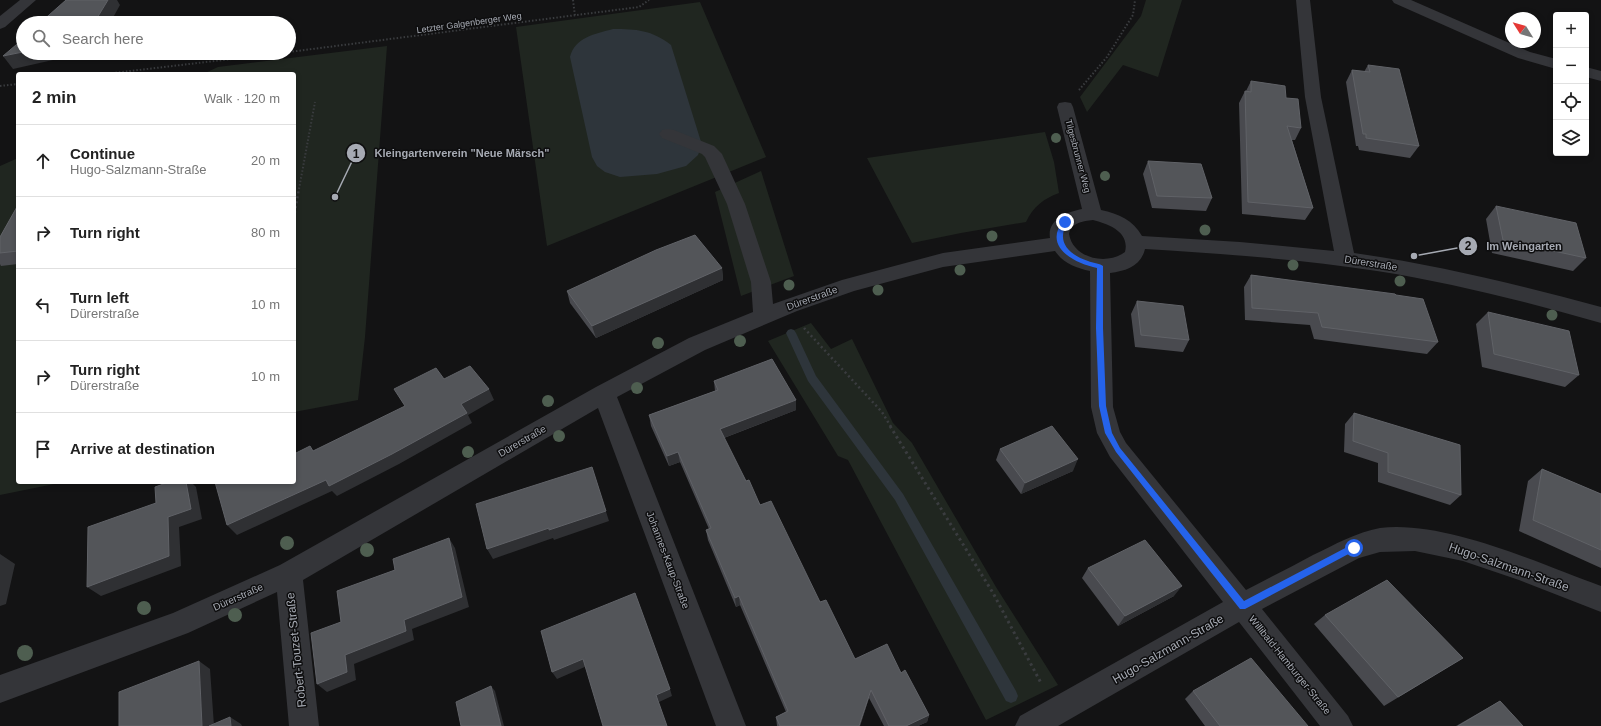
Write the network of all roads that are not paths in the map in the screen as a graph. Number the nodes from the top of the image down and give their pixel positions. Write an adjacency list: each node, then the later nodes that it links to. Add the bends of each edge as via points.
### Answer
1 (29, 0): 4 (street)
2 (1303, 0): 13 (street, via 1313,97)
3 (1399, 0): 5 (street, via 1524,55)
4 (0, 24)
5 (1553, 63)
6 (1589, 73): 7 (street)
7 (1601, 76)
8 (1065, 107): 10 (street, Tilgesbrunner Weg)
9 (668, 134): 16 (street, via 713,154 738,211 761,282)
10 (1093, 214): 11 (street, via 1121,223); 12 (street, via 1072,217 1065,222 1060,228)
11 (1136, 242): 13 (street, Dürerstraße, via 1211,246); 14 (street, via 1136,250 1123,263)
12 (1061, 243): 14 (street, via 1066,252 1076,258); 16 (street, Dürerstraße, via 943,260 849,285)
13 (1345, 259): 15 (street, Dürerstraße, via 1421,271)
14 (1100, 266): 20 (street, Willibald-Hamburger-Straße, via 1102,406 1109,433 1118,450)
15 (1601, 315)
16 (764, 316): 17 (street, Dürerstraße, via 696,344)
17 (604, 393): 18 (street, Dürerstraße); 23 (street, Johannes-Kaup-Straße)
18 (289, 574): 21 (street, Dürerstraße, via 178,624); 22 (street, Robert-Touzet-Straße)
19 (1601, 599): 20 (street, Hugo-Salzmann-Straße, via 1463,549 1415,539 1380,540 1354,548)
20 (1242, 606): 24 (street, Hugo-Salzmann-Straße); 25 (street, Willibald-Hamburger-Straße)
21 (0, 689)
22 (304, 726)
23 (731, 726)
24 (1030, 726)
25 (1338, 726)

